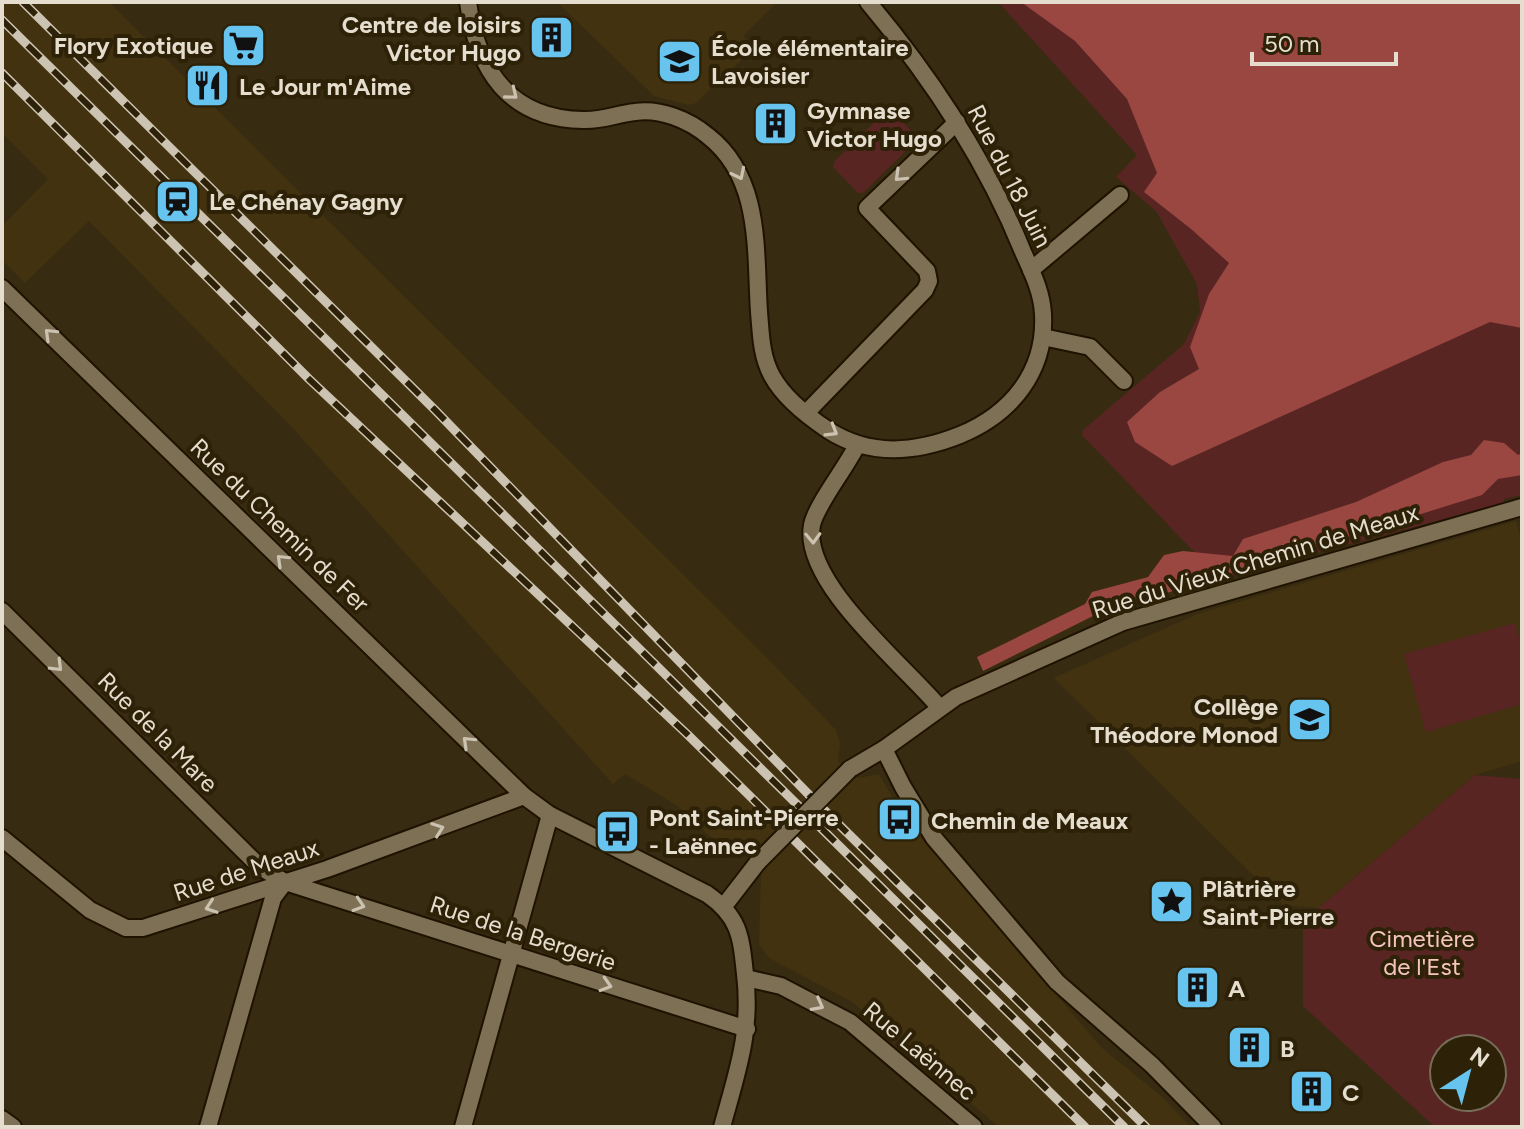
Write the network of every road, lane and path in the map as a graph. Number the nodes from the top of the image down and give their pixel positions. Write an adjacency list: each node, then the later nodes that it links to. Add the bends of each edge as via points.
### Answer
1 (468, 2): 9 (street, Rue du 18 Juin, one-way to 9, via 483,63 504,90 530,109 585,121 660,112 695,126 731,158 751,204 764,358 784,393)
2 (868, 2): 3 (street, Rue du 18 Juin)
3 (957, 122): 5 (street, Rue du 18 Juin, via 1011,220); 9 (street, one-way to 9, via 867,208 927,271 925,290)
4 (1120, 195): 5 (street)
5 (1031, 270): 7 (street, Rue du 18 Juin, via 1041,298)
6 (2, 288): 15 (street, Rue du Chemin de Fer, one-way to 6)
7 (1043, 337): 8 (street, via 1090,347); 10 (street, Rue du 18 Juin, via 1029,377 1011,404 977,428 911,449)
8 (1124, 381)
9 (806, 413): 10 (street, Rue du 18 Juin, one-way to 10)
10 (857, 445): 13 (street, one-way to 13, via 812,522 813,553 848,609)
11 (1521, 510): 13 (street, Rue du Vieux Chemin de Meaux, via 1123,622)
12 (2, 611): 18 (street, Rue de la Mare, one-way to 18, via 260,867)
13 (939, 707): 14 (street, Rue du Vieux Chemin de Meaux)
14 (884, 749): 19 (street, Rue du Vieux Chemin de Meaux, bridge, via 850,769 758,862); 29 (street, via 934,838 1057,982)
15 (524, 796): 16 (street); 18 (street, Rue de Meaux, one-way to 15)
16 (550, 815): 19 (street); 20 (street)
17 (2, 838): 18 (street, Rue de Meaux, one-way to 17, via 160,924 126,928 90,910)
18 (285, 882): 20 (street, Rue de la Bergerie, one-way to 20); 25 (street, via 273,898)
19 (724, 906): 21 (street, via 742,936)
20 (511, 955): 22 (street, Rue de la Bergerie, one-way to 22); 26 (street)
21 (746, 978): 22 (street); 28 (street, Rue Laënnec, one-way to 28, via 781,986 850,1022)
22 (747, 1029): 27 (street)
23 (2, 1119): 24 (street)
24 (13, 1127)
25 (208, 1127)
26 (463, 1127)
27 (722, 1127)
28 (974, 1127)
29 (1213, 1127)

